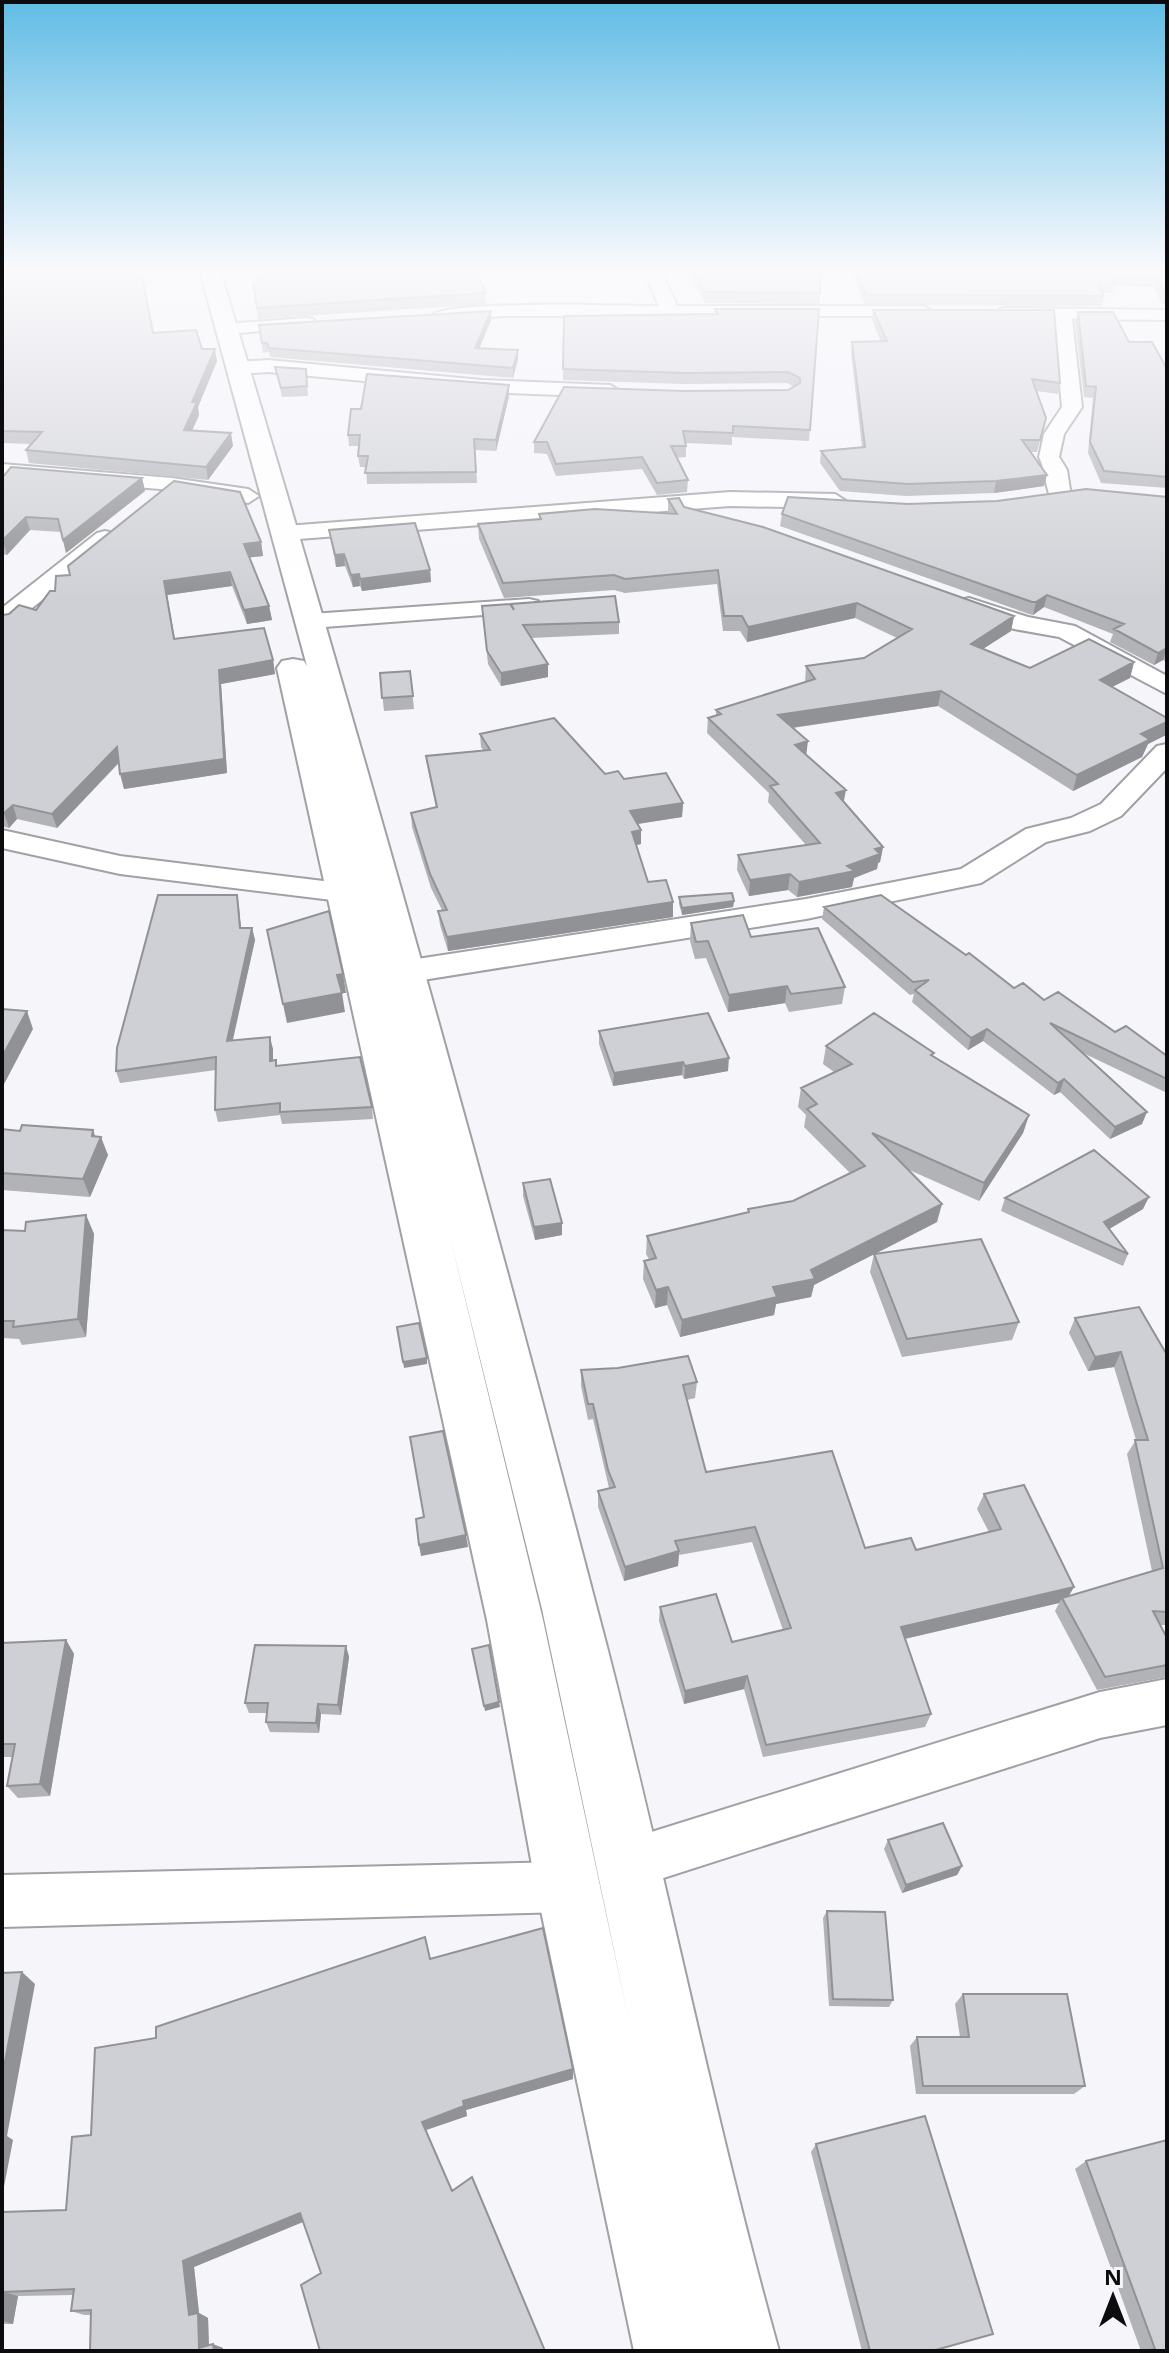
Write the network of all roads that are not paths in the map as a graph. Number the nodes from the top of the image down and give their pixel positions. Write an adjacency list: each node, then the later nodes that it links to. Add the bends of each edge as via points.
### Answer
1 (211, 381): 8 (street)
2 (241, 381): 17 (street)
3 (426, 381): 5 (street)
4 (1070, 381): 10 (street, via 1072,407 1054,434 1049,457)
5 (623, 391)
6 (2, 470): 7 (street)
7 (172, 484): 8 (street); 13 (street)
8 (230, 485): 25 (street)
9 (1083, 491): 10 (street)
10 (1060, 496): 11 (street)
11 (1034, 499)
12 (850, 502): 14 (street, via 730,499)
13 (148, 504)
14 (655, 505): 15 (street); 17 (street)
15 (726, 521)
16 (123, 523): 20 (street)
17 (286, 533): 21 (street)
18 (941, 596): 22 (street, via 1023,624 1066,631)
19 (553, 604): 21 (street)
20 (2, 620)
21 (311, 621): 26 (street)
22 (1167, 686)
23 (1167, 752): 26 (street, via 1111,810 1080,825 1036,835 970,876 806,909)
24 (2, 839): 25 (street, via 120,865)
25 (348, 893): 28 (street)
26 (404, 972): 27 (street)
27 (570, 1609): 28 (street); 30 (street)
28 (515, 1620): 31 (street)
29 (1167, 1702): 30 (street, via 1100,1715)
30 (629, 1864): 34 (street, via 701,2198)
31 (567, 1887): 32 (street); 33 (street)
32 (2, 1901)
33 (671, 2351)
34 (742, 2351)

